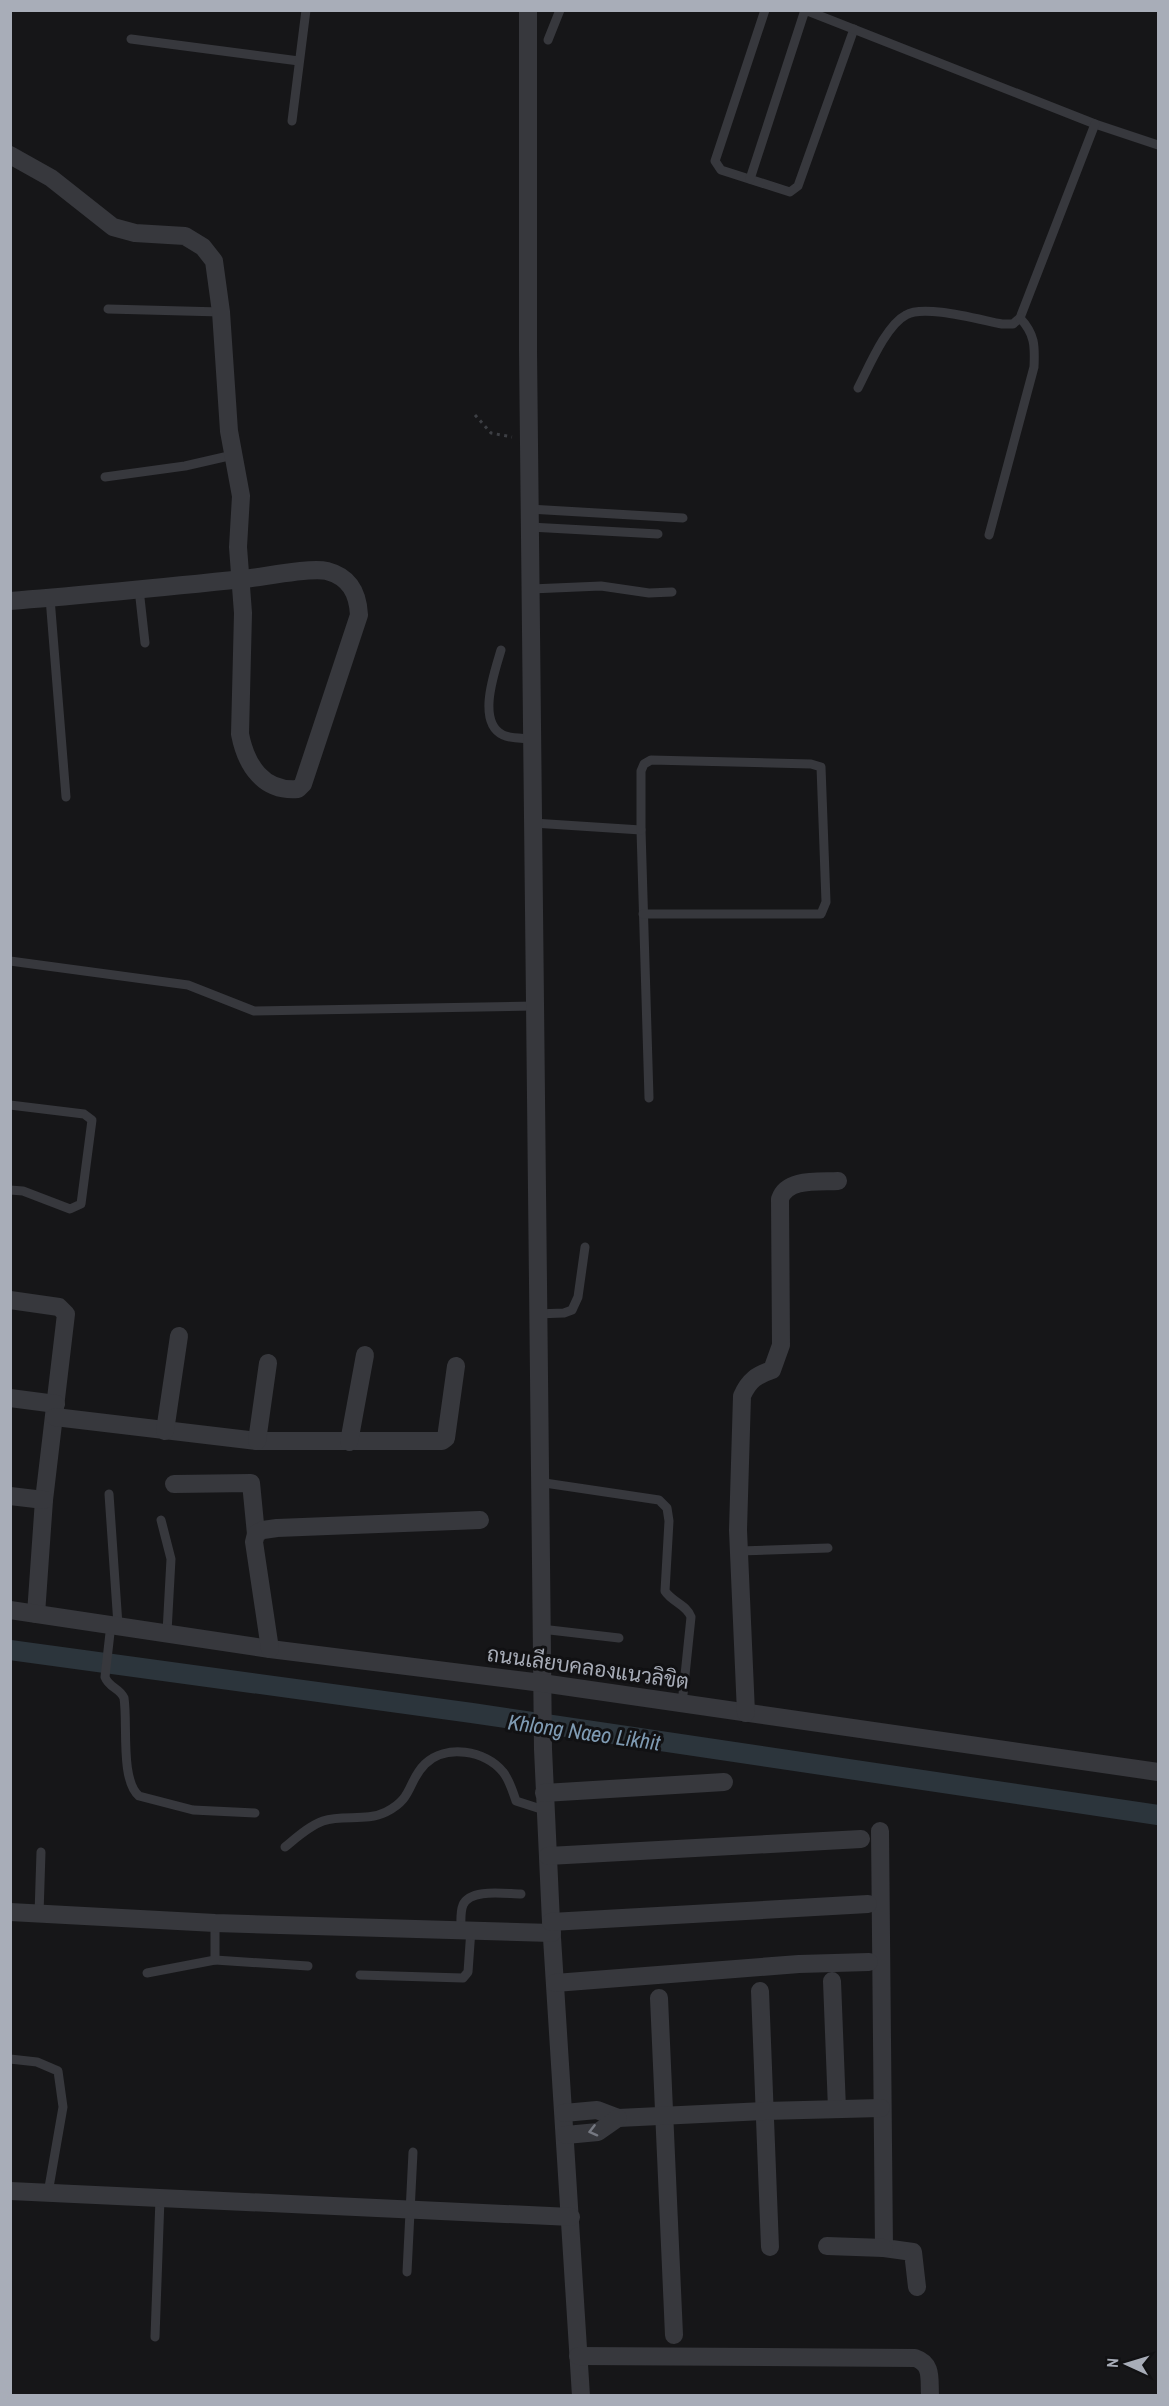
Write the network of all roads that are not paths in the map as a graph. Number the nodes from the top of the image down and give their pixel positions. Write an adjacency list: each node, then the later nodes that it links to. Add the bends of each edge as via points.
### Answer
1 (306, 10): 9 (lane)
2 (528, 10): 21 (street)
3 (560, 10): 8 (lane)
4 (765, 10): 14 (lane, via 715,161 721,170)
5 (809, 11): 6 (lane); 14 (lane, via 805,10)
6 (854, 29): 11 (lane); 14 (lane, via 798,186 790,192)
7 (131, 39): 9 (lane)
8 (548, 40)
9 (299, 61): 10 (lane)
10 (292, 122)
11 (1095, 124): 12 (lane); 17 (lane)
12 (1158, 145)
13 (10, 155): 16 (street, via 51,178 114,227 135,233 185,236 203,247 214,261)
14 (750, 179)
15 (108, 309): 16 (lane)
16 (221, 312): 19 (street)
17 (1020, 318): 18 (lane, via 1013,324 1002,324 926,311 903,315 890,330); 24 (lane, via 1035,341 1034,367)
18 (858, 388)
19 (233, 455): 20 (lane); 25 (street, via 241,496)
20 (105, 477)
21 (530, 518): 22 (lane); 23 (lane); 26 (street)
22 (683, 518)
23 (658, 534)
24 (989, 535)
25 (239, 579): 25 (street, via 327,571 349,582 358,599 354,634 303,784 298,789 264,782 244,752 240,734 243,614); 27 (street)
26 (531, 588): 28 (lane, via 601,586); 33 (street)
27 (139, 589): 29 (street); 31 (lane)
28 (672, 592)
29 (50, 598): 30 (street); 34 (lane)
30 (10, 601)
31 (145, 643)
32 (501, 650): 33 (lane, via 488,701 491,722 505,736)
33 (532, 739): 35 (street)
34 (66, 796)
35 (533, 823): 36 (lane); 39 (street)
36 (640, 830): 37 (lane); 37 (lane, via 641,771 651,760 821,767 826,902 821,914)
37 (643, 914): 40 (lane)
38 (10, 961): 39 (lane, via 188,985 254,1011)
39 (534, 1006): 46 (street)
40 (649, 1098)
41 (10, 1105): 43 (lane, via 84,1114 92,1120 81,1204 70,1209)
42 (838, 1181): 65 (street, via 790,1185 780,1199 781,1345 772,1370 747,1383 742,1396)
43 (10, 1190)
44 (585, 1247): 46 (lane, via 578,1297 572,1310)
45 (10, 1300): 52 (street, via 64,1309)
46 (536, 1314): 56 (street)
47 (179, 1336): 53 (street)
48 (365, 1355): 55 (street)
49 (268, 1363): 54 (street)
50 (456, 1366): 55 (street, via 446,1438 442,1441)
51 (10, 1398): 52 (street)
52 (56, 1410): 53 (street); 60 (street)
53 (165, 1431): 54 (street)
54 (257, 1441): 55 (street)
55 (350, 1442)
56 (538, 1482): 68 (street); 74 (lane, via 659,1500 667,1508 665,1591 691,1617)
57 (174, 1484): 63 (street, via 251,1483)
58 (109, 1494): 69 (lane)
59 (10, 1496): 60 (street)
60 (44, 1500): 67 (street)
61 (160, 1520): 70 (lane, via 171,1559)
62 (480, 1520): 63 (street, via 277,1528)
63 (256, 1534): 72 (street)
64 (828, 1548): 65 (lane)
65 (739, 1551): 75 (street)
66 (10, 1610): 67 (street, ถนนเลียบคลองแนวลิขิต)
67 (36, 1614): 69 (street, ถนนเลียบคลองแนวลิขิต)
68 (541, 1629): 71 (lane); 73 (street)
69 (113, 1630): 70 (street, ถนนเลียบคลองแนวลิขิต); 79 (lane, via 105,1668 107,1683 122,1692 124,1698 128,1766 134,1792 139,1797 193,1810)
70 (167, 1632): 72 (street, ถนนเลียบคลองแนวลิขิต)
71 (619, 1638)
72 (270, 1649): 73 (street, ถนนเลียบคลองแนวลิขิต)
73 (542, 1683): 74 (street, ถนนเลียบคลองแนวลิขิต); 78 (street)
74 (682, 1704): 75 (street, ถนนเลียบคลองแนวลิขิต)
75 (746, 1713): 76 (street, ถนนเลียบคลองแนวลิขิต)
76 (1158, 1773)
77 (724, 1782): 78 (street)
78 (544, 1802): 82 (lane, via 516,1801 505,1773 487,1759 459,1752 441,1753 423,1766 405,1800 388,1812 376,1817 322,1821); 84 (street)
79 (255, 1813)
80 (880, 1832): 102 (street)
81 (861, 1839): 84 (street)
82 (285, 1847)
83 (41, 1852): 88 (lane)
84 (548, 1856): 90 (street)
85 (521, 1894): 91 (lane, via 474,1895 467,1899 462,1906)
86 (867, 1904): 90 (street)
87 (10, 1912): 88 (street)
88 (39, 1914): 89 (street)
89 (215, 1923): 91 (street); 92 (lane)
90 (551, 1927): 91 (street); 98 (street)
91 (466, 1929): 96 (lane, via 468,1972 463,1978)
92 (215, 1960): 94 (lane); 95 (lane)
93 (870, 1962): 98 (street)
94 (308, 1966)
95 (147, 1973)
96 (360, 1975)
97 (832, 1981): 103 (street)
98 (555, 1983): 105 (street)
99 (760, 1991): 104 (street)
100 (659, 1998): 106 (street)
101 (10, 2060): 111 (lane, via 37,2062 58,2071 63,2107)
102 (881, 2108): 103 (street); 117 (street)
103 (837, 2109): 104 (street)
104 (765, 2110): 106 (street); 116 (street)
105 (564, 2113): 107 (street, via 597,2110); 108 (street)
106 (666, 2115): 107 (street); 120 (street)
107 (618, 2118): 108 (street, one-way to 108, via 598,2132)
108 (566, 2135): 114 (street)
109 (413, 2152): 113 (lane)
110 (10, 2191): 111 (street)
111 (48, 2193): 112 (street)
112 (160, 2198): 113 (street); 121 (lane)
113 (410, 2210): 114 (street); 118 (lane)
114 (571, 2217): 122 (street)
115 (827, 2246): 117 (street)
116 (770, 2247)
117 (884, 2248): 119 (street, via 913,2252)
118 (407, 2272)
119 (917, 2287)
120 (674, 2335)
121 (155, 2337)
122 (578, 2356): 123 (street); 124 (street, via 915,2358 929,2367)
123 (581, 2396)
124 (930, 2396)

